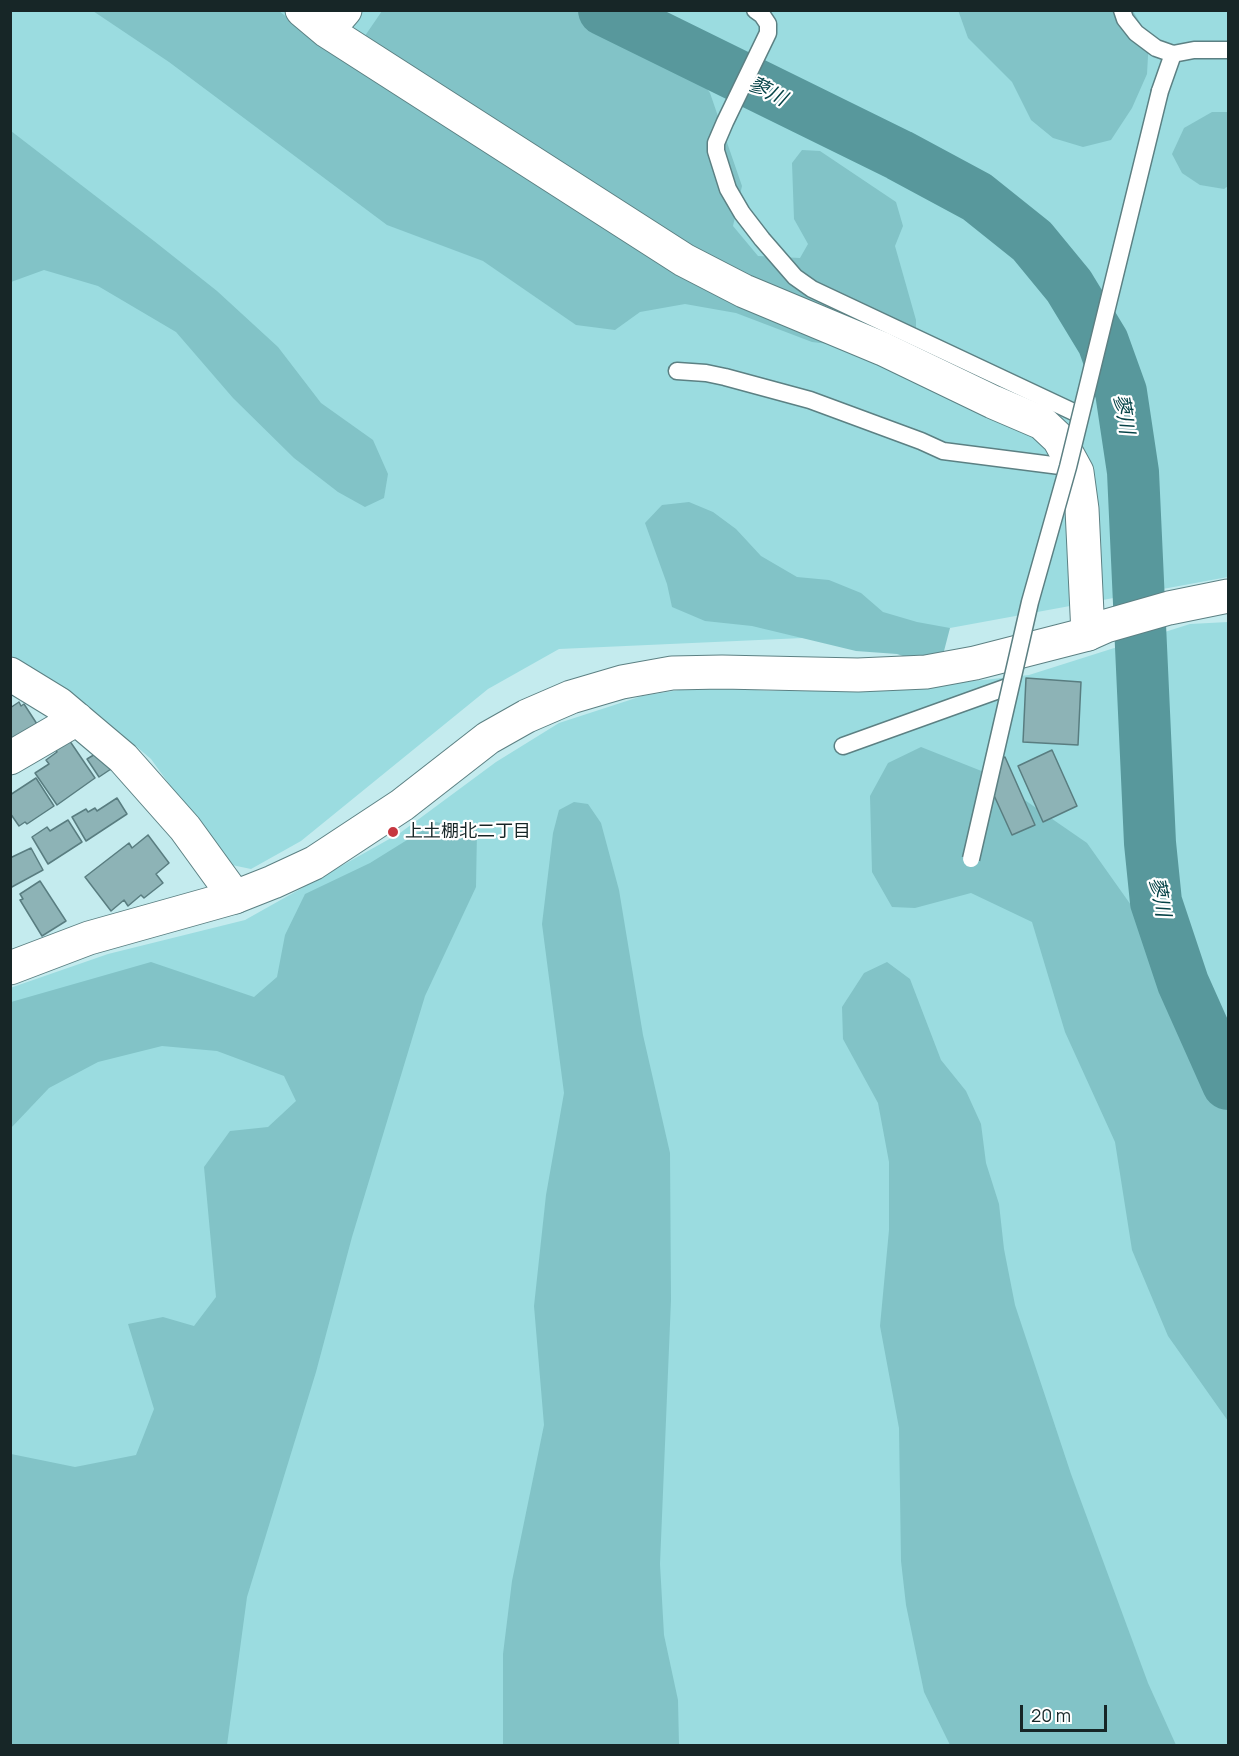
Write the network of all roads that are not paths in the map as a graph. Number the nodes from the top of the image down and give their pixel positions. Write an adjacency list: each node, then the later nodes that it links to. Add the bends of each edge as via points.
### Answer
1 (302, 10): 4 (street)
2 (755, 10): 8 (lane, via 768,24 768,33 716,143 728,189 742,213 795,277 812,289)
3 (1122, 10): 6 (lane, via 1136,33 1155,48)
4 (336, 21): 11 (street, via 684,260 744,291 883,349 1042,423 1059,438 1077,472)
5 (1228, 50): 6 (lane)
6 (1173, 54): 8 (lane, bridge, via 1160,91)
7 (677, 371): 9 (lane, via 725,377 810,400 943,451)
8 (1080, 415): 9 (lane, bridge)
9 (1068, 467): 13 (lane, bridge)
10 (1228, 596): 11 (street, via 1169,608)
11 (1097, 630): 18 (street, via 926,672 672,673 571,697 488,738 402,805 314,863)
12 (10, 674): 14 (street)
13 (1010, 686): 15 (lane); 17 (lane, bridge)
14 (77, 719): 16 (street); 18 (street, via 123,758 185,828)
15 (843, 746)
16 (10, 758)
17 (971, 859)
18 (235, 897): 19 (street, via 89,938)
19 (10, 968)

